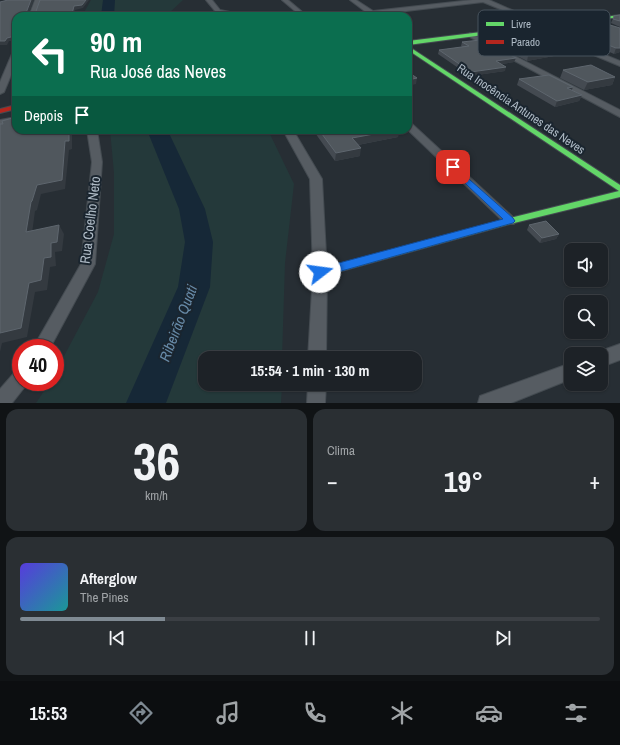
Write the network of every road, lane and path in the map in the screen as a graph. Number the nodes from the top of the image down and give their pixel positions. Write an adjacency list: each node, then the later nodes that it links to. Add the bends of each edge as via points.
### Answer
1 (38, 0): 11 (street)
2 (209, 0): 12 (street, via 218,11)
3 (285, 0): 13 (street)
4 (353, 0): 14 (street)
5 (416, 0): 7 (street)
6 (484, 0): 7 (street); 9 (street)
7 (429, 6): 15 (street)
8 (620, 8): 10 (street)
9 (504, 10)
10 (608, 10)
11 (34, 12)
12 (224, 12)
13 (299, 12)
14 (371, 12)
15 (380, 12)
16 (620, 16): 17 (street)
17 (610, 17)
18 (478, 26): 20 (street)
19 (478, 33): 21 (street)
20 (412, 34)
21 (470, 35): 22 (street); 23 (street)
22 (478, 39)
23 (412, 42)
24 (412, 51): 40 (street, Rua Inocência Antunes das Neves)
25 (510, 56): 34 (street)
26 (603, 56): 28 (street)
27 (12, 64): 29 (street)
28 (620, 64)
29 (0, 92)
30 (12, 100): 31 (street)
31 (0, 102)
32 (12, 109): 33 (street)
33 (0, 111)
34 (620, 114)
35 (12, 121): 36 (street)
36 (0, 123)
37 (412, 129): 42 (street)
38 (93, 134): 44 (street, Rua Coelho Neto, via 97,162 88,264)
39 (290, 134): 43 (street, via 316,179)
40 (620, 189)
41 (620, 194): 42 (street)
42 (510, 221): 43 (street)
43 (320, 272): 45 (street)
44 (46, 339)
45 (317, 351)
46 (620, 352): 47 (street)
47 (608, 356)
48 (564, 374): 53 (street)
49 (12, 389): 51 (street)
50 (316, 391): 52 (street)
51 (0, 403)
52 (316, 403)
53 (487, 403)

